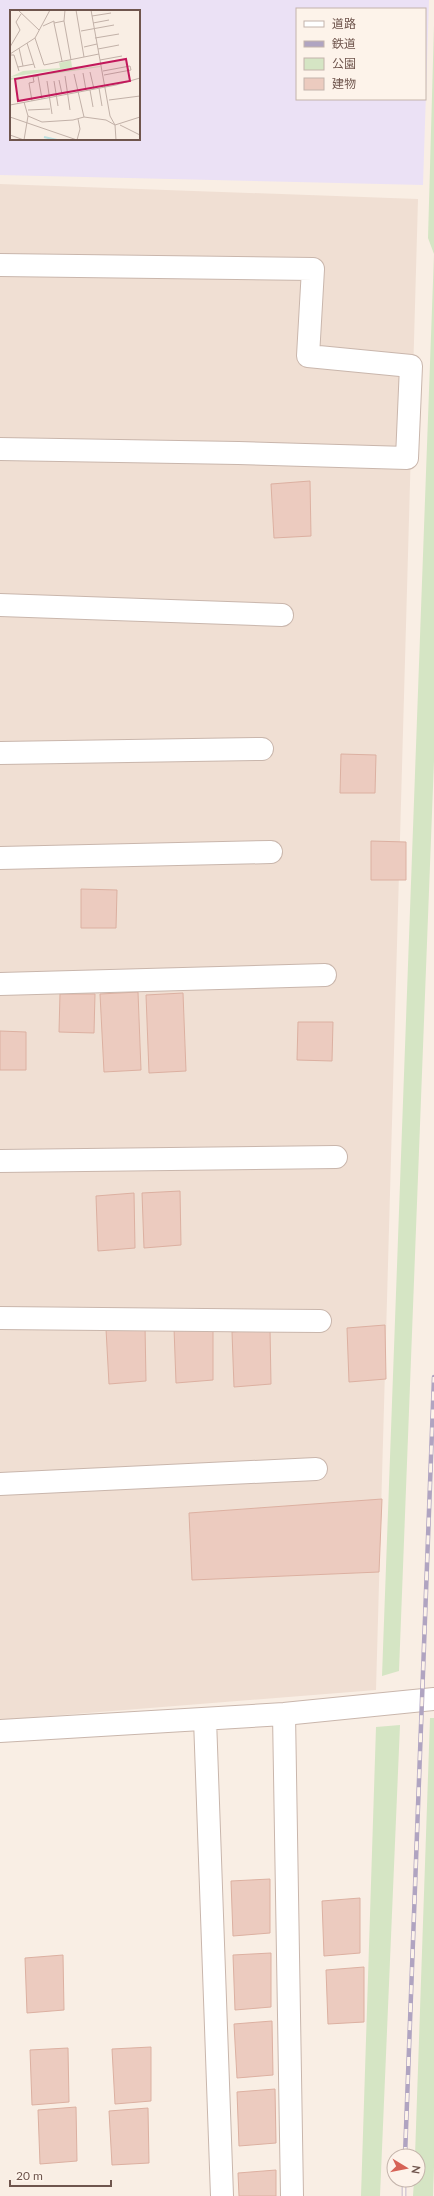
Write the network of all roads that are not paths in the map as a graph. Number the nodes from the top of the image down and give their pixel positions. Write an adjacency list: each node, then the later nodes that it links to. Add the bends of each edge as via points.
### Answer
1 (0, 265): 2 (street, via 313,269 308,356 411,366 407,458 230,452)
2 (0, 449)
3 (0, 605): 4 (street)
4 (282, 615)
5 (262, 749): 6 (street)
6 (0, 753)
7 (271, 852): 8 (street)
8 (0, 858)
9 (325, 975): 10 (street)
10 (0, 984)
11 (336, 1157): 12 (street)
12 (0, 1161)
13 (0, 1318): 14 (street)
14 (320, 1321)
15 (316, 1469): 16 (street)
16 (0, 1484)
17 (434, 1699): 18 (street)
18 (284, 1714): 19 (street); 22 (street)
19 (205, 1719): 20 (street); 21 (street)
20 (0, 1731)
21 (222, 2196)
22 (292, 2196)

